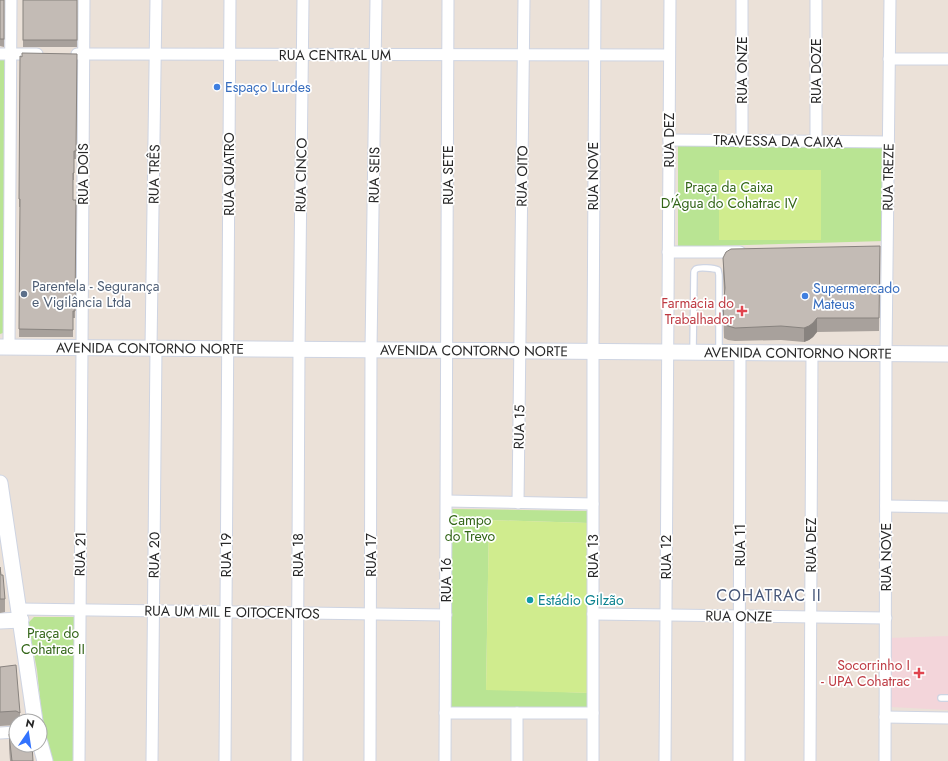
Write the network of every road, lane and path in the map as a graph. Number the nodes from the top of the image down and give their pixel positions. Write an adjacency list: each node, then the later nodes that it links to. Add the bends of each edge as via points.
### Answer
1 (11, 0): 14 (street)
2 (84, 0): 17 (street, RUA DOIS)
3 (156, 0): 18 (street, RUA TRÊS)
4 (230, 0): 19 (street, RUA QUATRO)
5 (303, 0): 20 (street, RUA CINCO)
6 (376, 0): 21 (street, RUA SEIS)
7 (448, 0): 22 (street, RUA SETE)
8 (524, 0): 23 (street, RUA OITO)
9 (595, 0): 24 (street, RUA NOVE)
10 (670, 0): 25 (street, RUA DEZ)
11 (742, 0): 29 (street, RUA ONZE)
12 (816, 0): 30 (street, RUA DOZE)
13 (890, 0): 26 (street, RUA TREZE)
14 (5, 54): 15 (street); 34 (street)
15 (47, 54)
16 (69, 54): 17 (street, RUA CENTRAL UM)
17 (83, 54): 18 (street, RUA CENTRAL UM); 35 (street, RUA DOIS)
18 (155, 54): 19 (street, RUA CENTRAL UM); 36 (street, RUA TRÊS)
19 (229, 54): 20 (street, RUA CENTRAL UM); 37 (street, RUA QUATRO)
20 (302, 55): 21 (street, RUA CENTRAL UM); 38 (street, RUA CINCO)
21 (375, 55): 22 (street, RUA CENTRAL UM); 39 (street, RUA SEIS)
22 (448, 55): 23 (street, RUA CENTRAL UM); 40 (street, RUA SETE)
23 (523, 55): 24 (street, RUA CENTRAL UM); 41 (street, RUA OITO)
24 (594, 55): 25 (street, RUA CENTRAL UM); 42 (street, RUA NOVE)
25 (670, 55): 28 (street, RUA DEZ)
26 (889, 59): 27 (street); 31 (street, RUA TREZE)
27 (948, 59)
28 (669, 140): 29 (street, TRAVESSA DA CAIXA); 32 (street, RUA DEZ)
29 (742, 141): 30 (street, TRAVESSA DA CAIXA)
30 (816, 142): 31 (street, TRAVESSA DA CAIXA)
31 (888, 142): 48 (street, RUA TREZE, via 883,253)
32 (668, 252): 33 (street); 43 (street, RUA DEZ)
33 (754, 252)
34 (5, 347): 35 (street, AVENIDA CONTORNO NORTE)
35 (82, 348): 36 (street, AVENIDA CONTORNO NORTE); 57 (street, RUA 21)
36 (154, 348): 37 (street, AVENIDA CONTORNO NORTE); 58 (street, RUA 20)
37 (228, 349): 38 (street, AVENIDA CONTORNO NORTE); 59 (street, RUA 19)
38 (299, 349): 39 (street, AVENIDA CONTORNO NORTE); 60 (street, RUA 18)
39 (371, 350): 40 (street, AVENIDA CONTORNO NORTE); 61 (street, RUA 17)
40 (447, 350): 41 (street, AVENIDA CONTORNO NORTE); 51 (street, RUA 16)
41 (520, 351): 42 (street, AVENIDA CONTORNO NORTE); 52 (street, RUA 15)
42 (593, 352): 43 (street, AVENIDA CONTORNO NORTE); 53 (street, RUA 13)
43 (667, 352): 44 (street, AVENIDA CONTORNO NORTE); 65 (street, RUA 12)
44 (693, 352): 45 (street, AVENIDA CONTORNO NORTE); 45 (lane, via 694,272 698,269 714,268 718,270 719,275)
45 (719, 352): 46 (street, AVENIDA CONTORNO NORTE)
46 (740, 353): 47 (street, AVENIDA CONTORNO NORTE); 66 (street, RUA 11)
47 (812, 353): 48 (street, AVENIDA CONTORNO NORTE); 67 (street, RUA DEZ)
48 (886, 354): 49 (street, AVENIDA CONTORNO NORTE); 54 (street, RUA NOVE)
49 (948, 354)
50 (0, 483): 56 (street)
51 (446, 501): 52 (street); 64 (street, RUA 16)
52 (518, 503): 53 (street)
53 (592, 504): 62 (street, RUA 13)
54 (886, 506): 55 (street); 68 (street, RUA NOVE)
55 (948, 507)
56 (2, 510): 63 (street)
57 (80, 610): 58 (street, RUA UM MIL E OITOCENTOS); 63 (street, RUA UM MIL E OITOCENTOS); 78 (street, RUA 21)
58 (154, 611): 59 (street, RUA UM MIL E OITOCENTOS); 79 (street, RUA 20)
59 (226, 612): 60 (street, RUA UM MIL E OITOCENTOS); 80 (street, RUA 19)
60 (298, 613): 61 (street, RUA UM MIL E OITOCENTOS); 81 (street, RUA 18)
61 (371, 614): 64 (street, RUA UM MIL E OITOCENTOS); 82 (street, RUA 17)
62 (593, 614): 65 (street, RUA ONZE); 75 (street, RUA 13)
63 (20, 615): 69 (street); 72 (street)
64 (446, 615): 73 (street, RUA 16)
65 (666, 615): 66 (street, RUA ONZE); 86 (street, RUA 12)
66 (740, 616): 67 (street, RUA ONZE); 87 (street, RUA 11)
67 (810, 617): 68 (street, RUA ONZE); 88 (street, RUA DEZ)
68 (886, 618): 76 (street, RUA NOVE)
69 (0, 621)
70 (941, 698): 71 (lane)
71 (948, 698)
72 (34, 713)
73 (445, 713): 74 (street); 83 (street, RUA 16)
74 (517, 713): 75 (street); 84 (street)
75 (593, 714): 85 (street, RUA 13)
76 (885, 717): 77 (street); 89 (street, RUA NOVE)
77 (948, 718)
78 (79, 761)
79 (152, 761)
80 (225, 761)
81 (297, 761)
82 (370, 761)
83 (445, 761)
84 (517, 761)
85 (593, 761)
86 (665, 761)
87 (739, 761)
88 (810, 761)
89 (885, 761)

